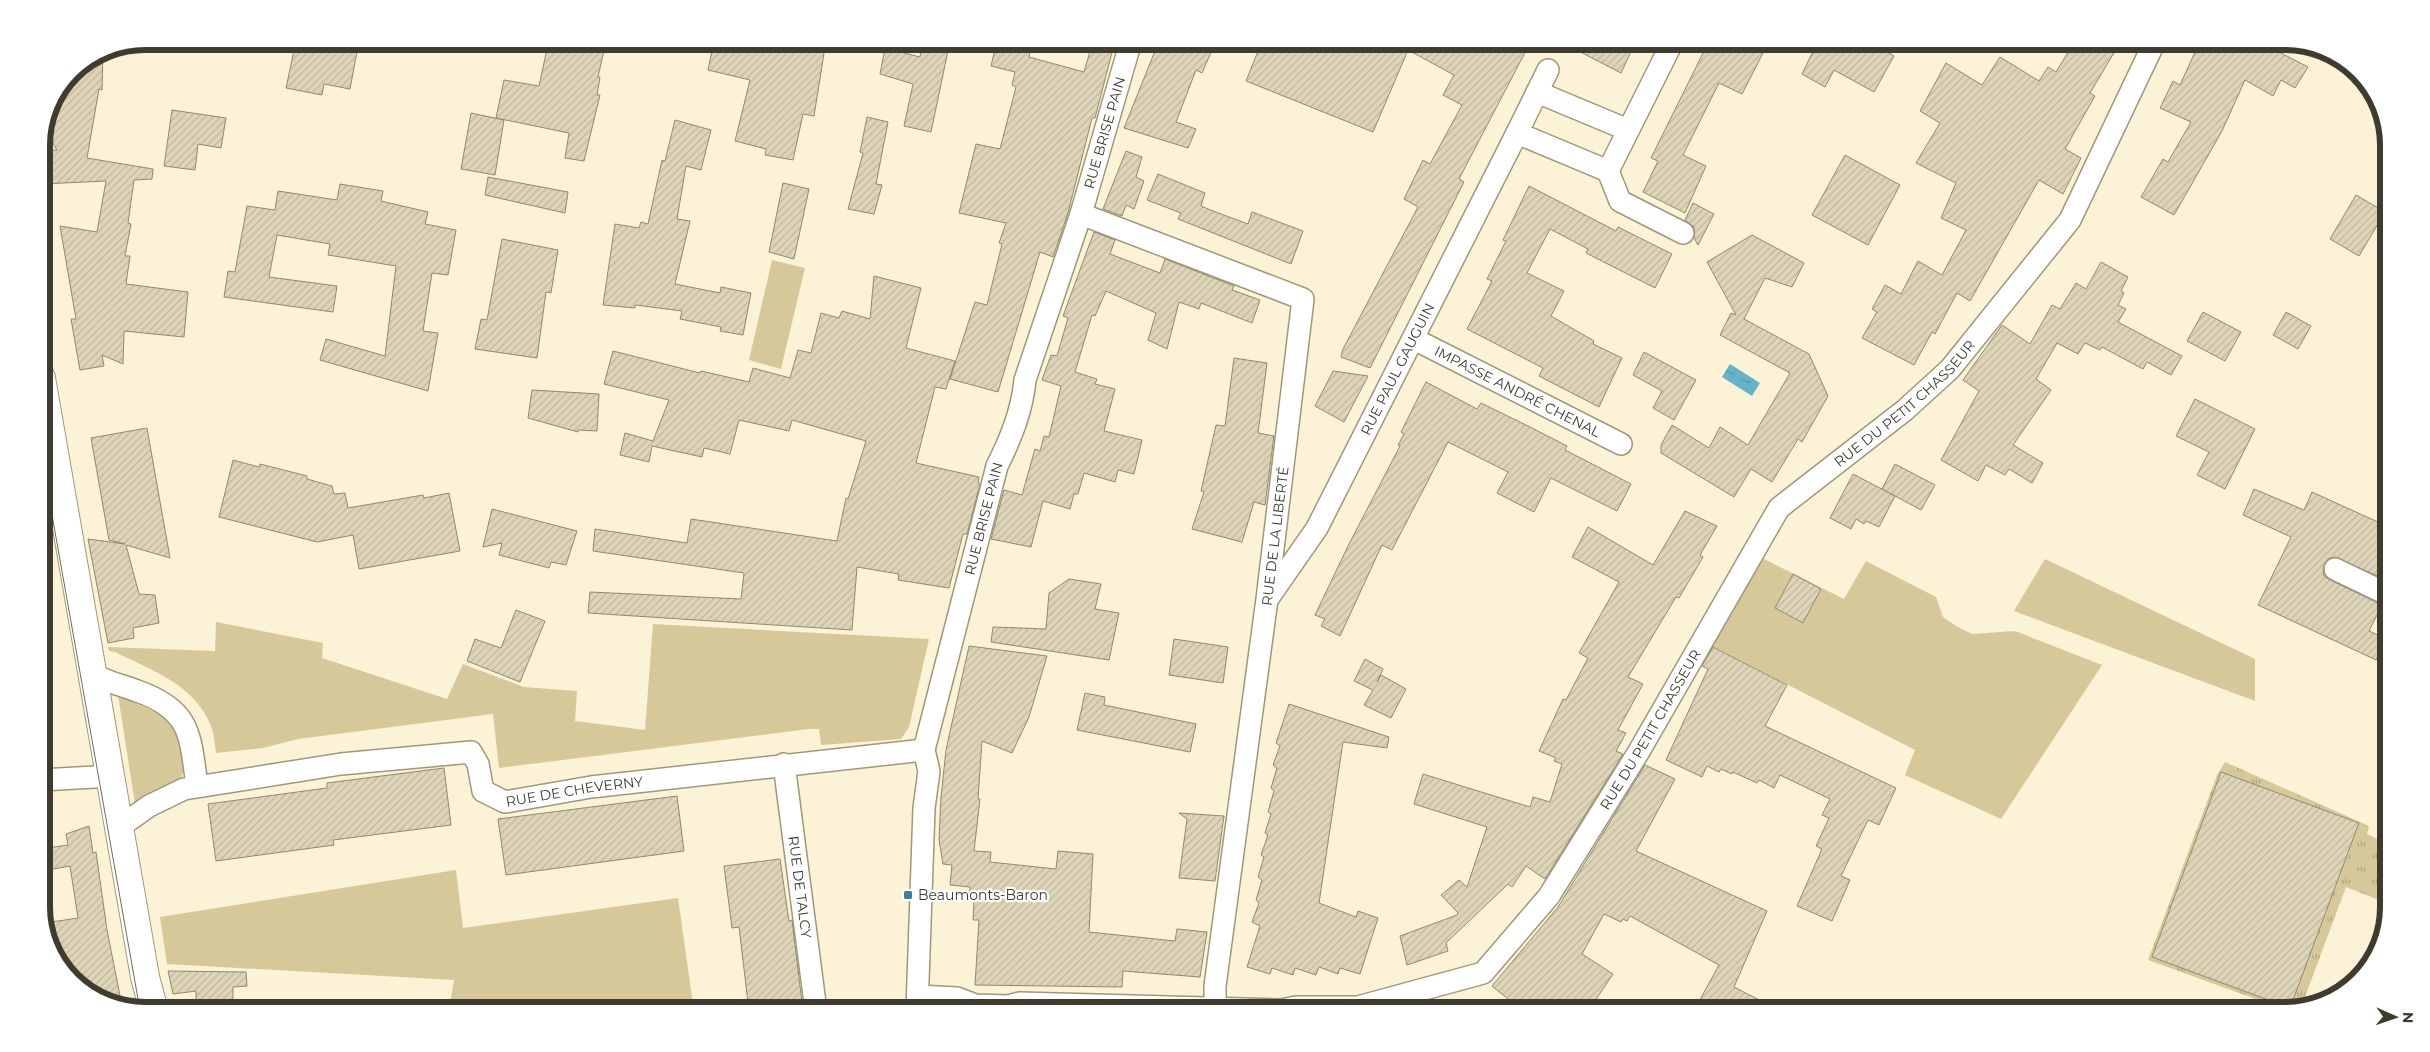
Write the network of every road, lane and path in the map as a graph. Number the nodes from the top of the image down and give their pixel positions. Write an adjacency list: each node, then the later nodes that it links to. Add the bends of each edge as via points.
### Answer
1 (1127, 50): 9 (street, RUE BRISE PAIN)
2 (1668, 50): 6 (street)
3 (2151, 50): 30 (street, RUE DU PETIT CHASSEUR, via 2070,220 1950,369 1905,410 1779,508 1638,754 1549,896 1483,973)
4 (1548, 70): 5 (street, RUE PAUL GAUGUIN)
5 (1537, 92): 6 (street); 7 (street, RUE PAUL GAUGUIN)
6 (1628, 130): 8 (street)
7 (1517, 133): 8 (street); 11 (street, RUE PAUL GAUGUIN)
8 (1608, 171): 10 (street, via 1620,201)
9 (1081, 214): 16 (street, RUE DE LA LIBERTÉ, via 1303,299); 18 (street, RUE BRISE PAIN, via 1025,380 1011,437 997,466)
10 (1683, 233)
11 (1414, 339): 12 (street, IMPASSE ANDRÉ CHENAL); 16 (street, RUE PAUL GAUGUIN, via 1317,528)
12 (1621, 444)
13 (50, 448): 17 (street)
14 (2335, 569): 15 (street)
15 (2380, 591)
16 (1267, 599): 29 (street, RUE DE LA LIBERTÉ)
17 (94, 674): 20 (street); 22 (street, via 170,707 186,725)
18 (924, 750): 19 (street, RUE DE CHEVERNY); 26 (street, RUE BRISE PAIN, via 929,771 924,808)
19 (784, 764): 22 (street, RUE DE CHEVERNY, via 591,787 504,802 483,791 478,764 471,752 340,764); 25 (street, RUE DE TALCY)
20 (112, 776): 21 (street); 23 (street)
21 (50, 780)
22 (197, 786): 23 (street, RUE DE CHEVERNY, via 149,806)
23 (121, 826): 24 (street)
24 (152, 1002)
25 (815, 1002)
26 (918, 1002)
27 (931, 1002): 28 (street, RUE DU PETIT CHASSEUR, via 957,998)
28 (967, 1002)
29 (1215, 1002)
30 (1376, 1002)

